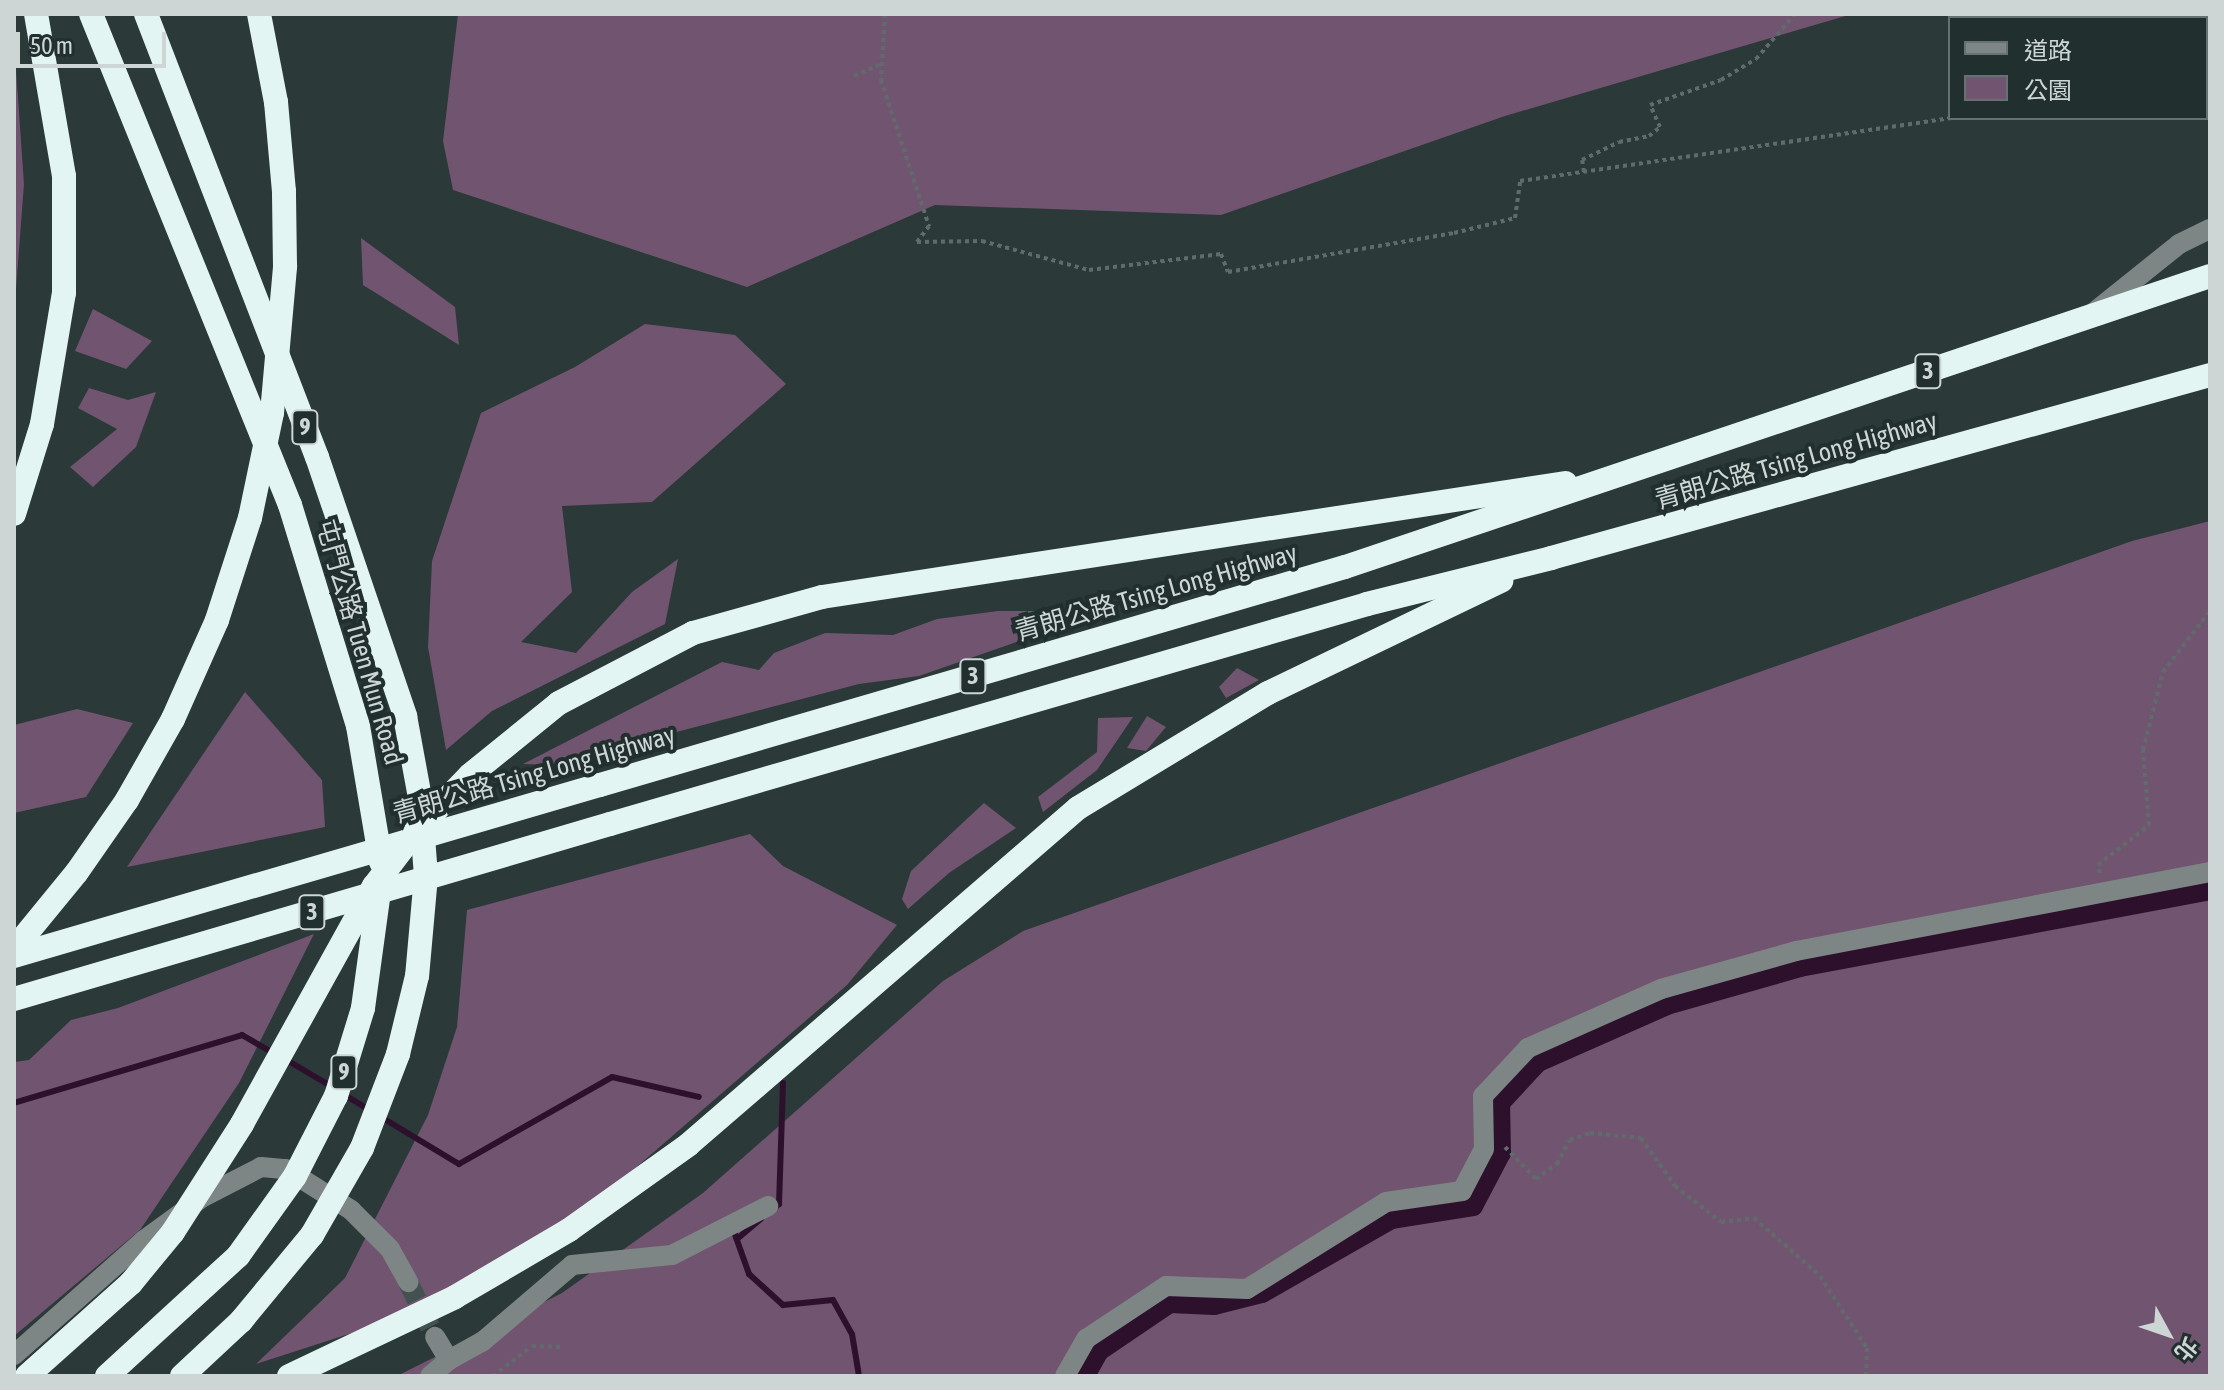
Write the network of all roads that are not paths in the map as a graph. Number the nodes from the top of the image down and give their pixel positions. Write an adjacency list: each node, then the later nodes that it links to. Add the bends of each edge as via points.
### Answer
1 (36, 14): 10 (highway, via 64,176 64,293 42,424)
2 (91, 14): 22 (highway, 屯門公路 Tuen Mun Road / 9, bridge, via 290,505 358,726 381,862 369,977 339,1089 295,1176 238,1256)
3 (146, 14): 23 (highway, 屯門公路 Tuen Mun Road / 9, bridge, via 373,612 405,716 425,850 421,949 398,1054 364,1143 312,1235 241,1321)
4 (259, 14): 13 (highway, bridge, via 276,102 285,266 272,413 250,518 217,620 173,719 127,800)
5 (2210, 229): 7 (lane, via 2179,244)
6 (2210, 276): 7 (highway, 青朗公路 Tsing Long Highway / 3)
7 (2090, 315): 9 (highway, 青朗公路 Tsing Long Highway / 3)
8 (2207, 378): 11 (highway, 青朗公路 Tsing Long Highway / 3)
9 (1647, 469): 14 (highway, 青朗公路 Tsing Long Highway / 3, bridge, via 1330,571); 21 (highway, bridge, via 822,597 693,633 559,703 470,775 416,831 374,886 242,1124 173,1232 131,1283)
10 (14, 514)
11 (1551, 558): 15 (highway, 青朗公路 Tsing Long Highway / 3, bridge, via 1367,604); 24 (highway, via 1268,693 1078,808 688,1145 569,1230 455,1297)
12 (2210, 872): 26 (lane, via 1796,951 1661,989 1528,1048 1483,1096 1484,1149 1462,1191 1386,1202 1247,1289 1166,1286 1086,1339)
13 (14, 949)
14 (14, 956)
15 (14, 999)
16 (768, 1206): 20 (lane, via 672,1255 572,1265 482,1342)
17 (408, 1282): 19 (lane, via 390,1249 351,1210 286,1169 261,1167 203,1197 144,1240)
18 (435, 1337): 20 (lane)
19 (14, 1355)
20 (449, 1360): 25 (lane)
21 (27, 1376)
22 (107, 1376)
23 (182, 1376)
24 (289, 1376)
25 (430, 1376)
26 (1065, 1376)

